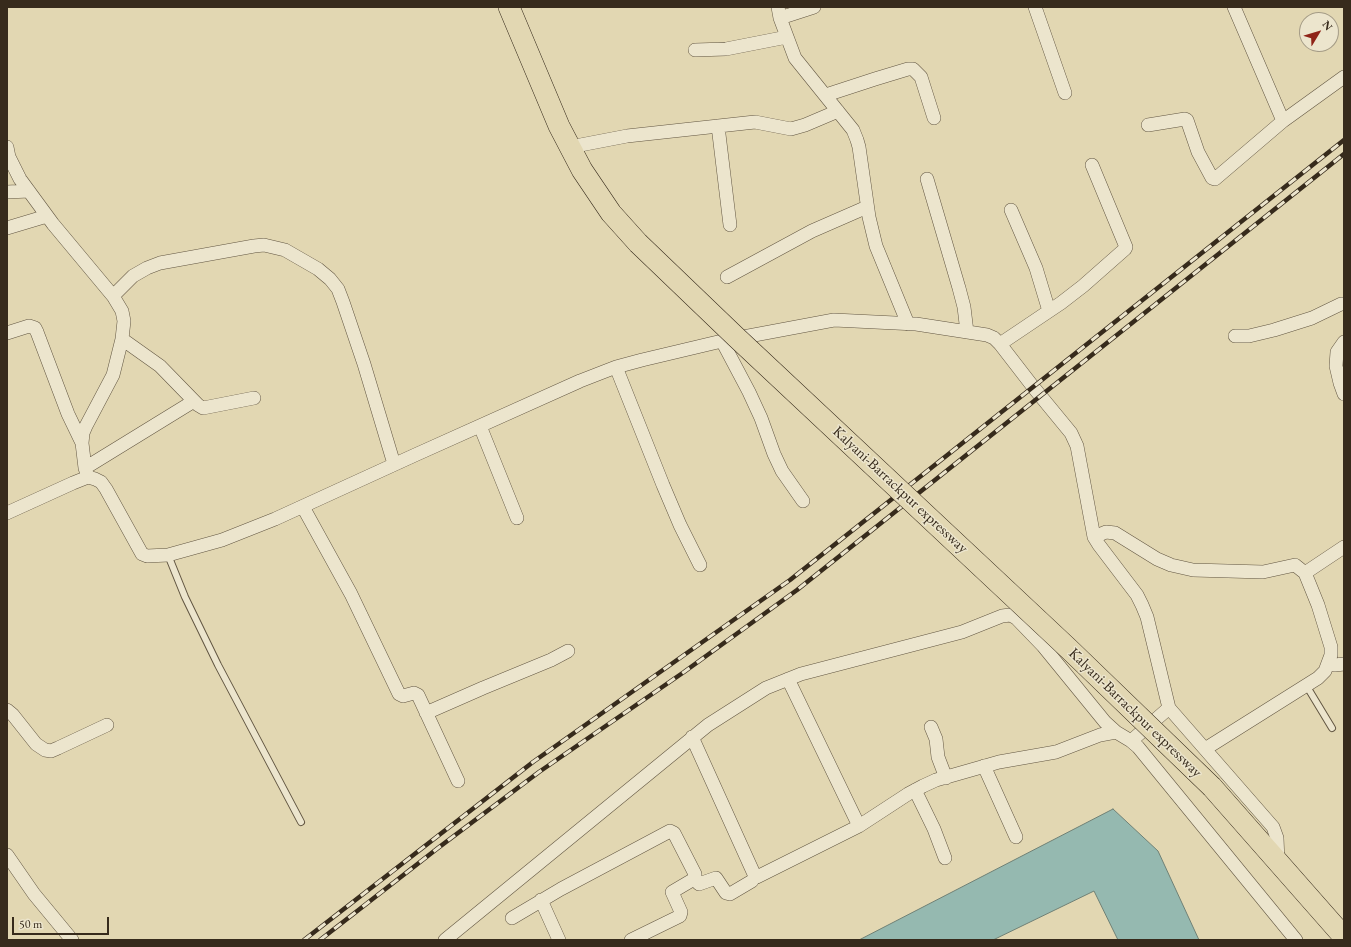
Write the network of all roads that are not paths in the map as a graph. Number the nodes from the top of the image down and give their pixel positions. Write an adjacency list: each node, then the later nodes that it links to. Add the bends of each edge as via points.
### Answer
1 (508, 7): 17 (highway, Kalyani-Barrackpur expressway)
2 (814, 7): 5 (street)
3 (1035, 7): 9 (street)
4 (1234, 7): 13 (street)
5 (779, 12): 6 (street)
6 (787, 37): 7 (street, via 726,50); 10 (street, via 795,58)
7 (695, 50)
8 (1344, 77): 13 (street)
9 (1065, 93)
10 (826, 96): 11 (street); 12 (street, via 913,69 921,77)
11 (838, 110): 15 (street, via 805,125 791,128 755,122); 22 (street, via 853,130 859,146)
12 (934, 118)
13 (1283, 121): 14 (street, via 1213,179 1198,152 1188,120)
14 (1148, 125)
15 (718, 126): 17 (street, via 627,136); 25 (street)
16 (7, 147): 20 (street, via 13,166)
17 (570, 147): 80 (highway, Kalyani-Barrackpur expressway, bridge, via 611,213 638,243 1212,787)
18 (1092, 165): 30 (street, via 1126,247 1083,286)
19 (927, 179): 32 (street, via 959,288)
20 (29, 191): 21 (street); 24 (street)
21 (7, 192)
22 (867, 207): 27 (street, via 812,231); 31 (street, via 876,246)
23 (1012, 210): 30 (street, via 1036,268)
24 (48, 216): 26 (street); 28 (street)
25 (730, 225)
26 (7, 228)
27 (727, 276)
28 (113, 296): 35 (street, via 122,311); 45 (street, via 133,276 160,263 254,246 264,245 285,250 318,269 338,289)
29 (1344, 304): 34 (street, via 1274,330 1249,336)
30 (1049, 311): 38 (street)
31 (908, 324): 32 (street); 36 (street, via 834,320)
32 (967, 332): 38 (street, via 987,335)
33 (7, 333): 44 (street, via 29,326 35,328)
34 (1235, 336)
35 (122, 339): 42 (street, via 160,366); 44 (street, via 113,375 86,426)
36 (722, 341): 39 (street); 47 (street, via 749,392 782,471)
37 (1344, 342): 40 (street, via 1338,352 1336,366)
38 (1000, 344): 51 (street, via 1071,433 1077,446)
39 (616, 367): 43 (street); 54 (street, via 666,492)
40 (1344, 394)
41 (254, 398): 42 (street, via 203,408)
42 (194, 401): 46 (street)
43 (480, 426): 45 (street); 50 (street)
44 (82, 443): 46 (street)
45 (394, 464): 48 (street)
46 (86, 472): 49 (street); 53 (street, via 101,482 106,489 142,554)
47 (803, 501)
48 (303, 507): 53 (street, via 222,540); 63 (street, via 347,587 399,694 403,696 416,693)
49 (7, 512)
50 (517, 518)
51 (1094, 537): 55 (street, via 1106,532 1115,533 1157,559 1193,570 1264,572 1295,565); 61 (street, via 1142,605)
52 (1344, 547): 55 (street)
53 (168, 555): 75 (lane, via 218,665)
54 (700, 565)
55 (1305, 573): 57 (street, via 1331,647)
56 (568, 652): 63 (street)
57 (1329, 664): 58 (street); 60 (street)
58 (1344, 664)
59 (788, 679): 67 (street, via 962,632 1010,615 1043,646); 68 (street, via 766,688); 76 (street)
60 (1306, 685): 66 (lane); 70 (street)
61 (1169, 708): 69 (street); 70 (street)
62 (7, 710): 64 (street, via 36,744 45,750 58,748)
63 (426, 713): 73 (street)
64 (107, 725)
65 (931, 727): 72 (street)
66 (1332, 728)
67 (1116, 732): 69 (street); 71 (street, via 1100,735 1056,752)
68 (692, 737): 81 (street); 88 (street)
69 (1131, 741): 91 (street)
70 (1205, 749): 80 (street, via 1273,827 1277,838)
71 (984, 766): 72 (street); 77 (street)
72 (946, 778): 74 (street)
73 (458, 781)
74 (915, 790): 76 (street); 79 (street)
75 (301, 822)
76 (859, 826): 81 (street)
77 (1016, 837)
78 (7, 855): 87 (street, via 34,894)
79 (945, 858)
80 (1278, 862): 86 (highway, Kalyani-Barrackpur expressway)
81 (755, 876): 82 (street, via 752,881 730,894 726,893 716,878 701,884 697,884)
82 (695, 879): 83 (street, via 695,874 674,833 670,831); 85 (street, via 672,892 681,912 680,916)
83 (541, 900): 84 (street); 89 (street)
84 (512, 918)
85 (647, 937): 90 (street)
86 (1344, 937)
87 (72, 940)
88 (445, 940)
89 (559, 940)
90 (631, 940)
91 (1296, 940)

